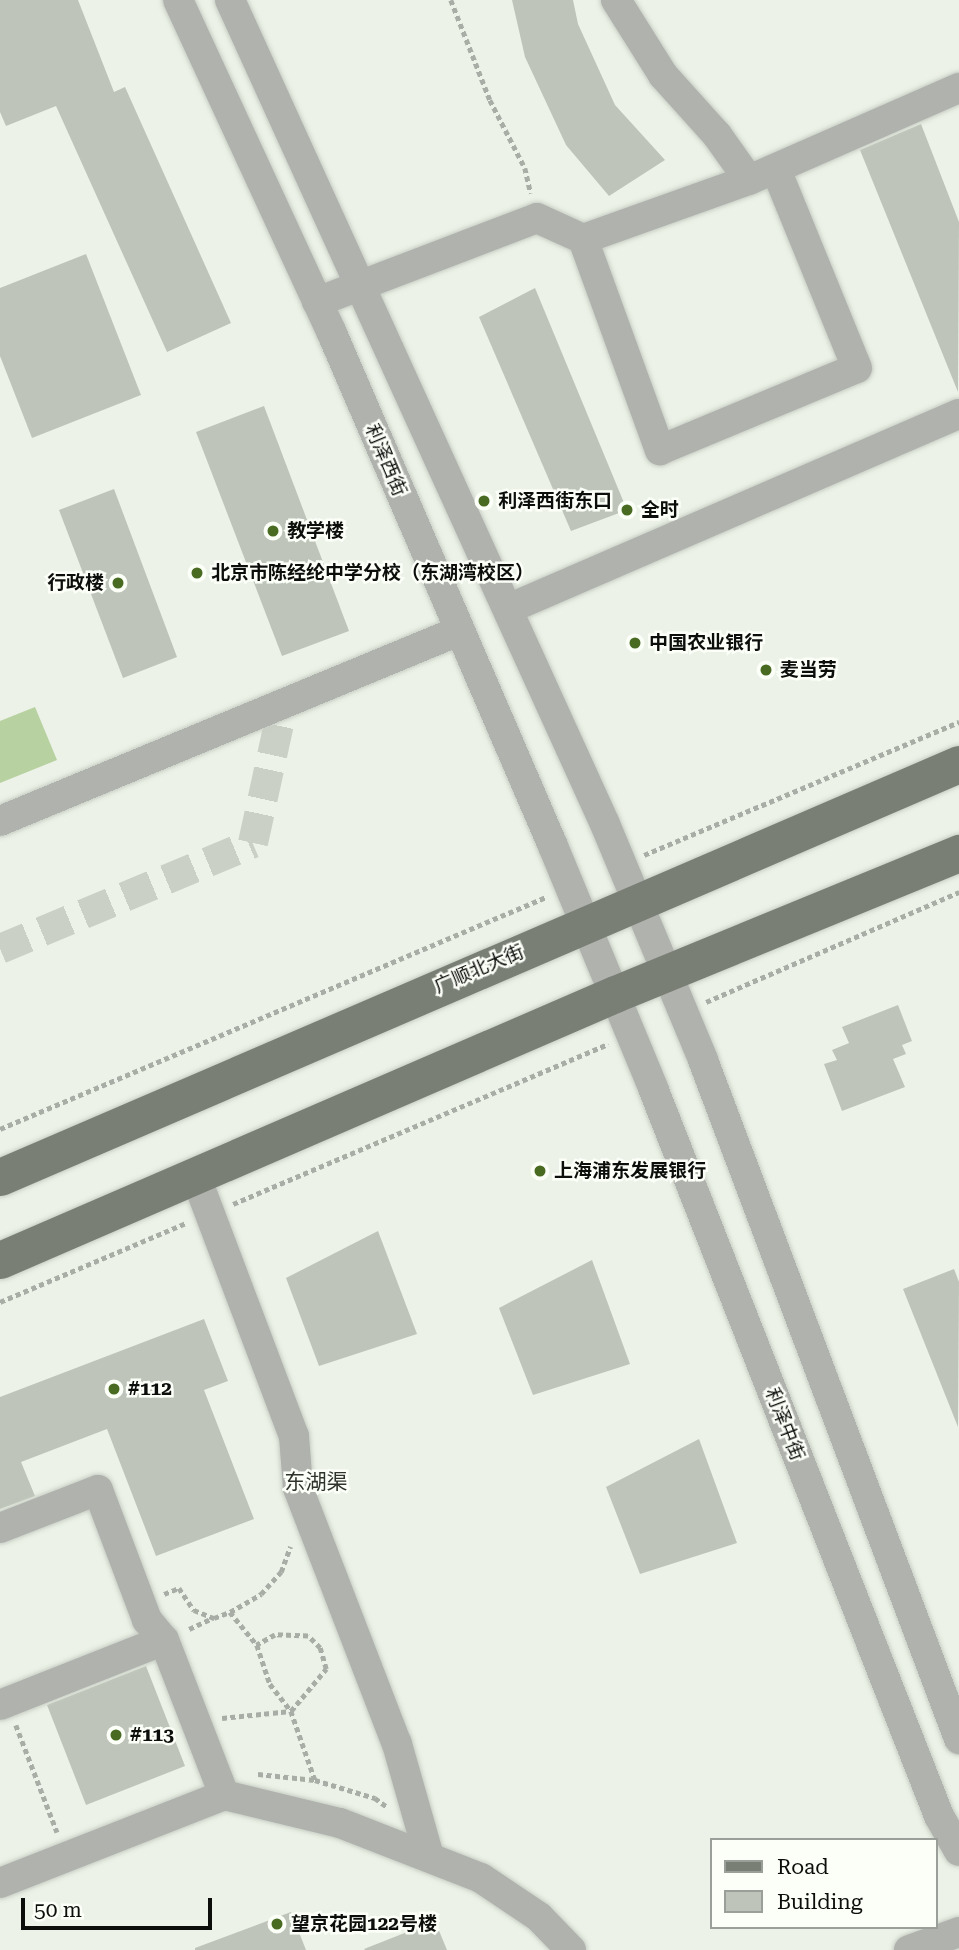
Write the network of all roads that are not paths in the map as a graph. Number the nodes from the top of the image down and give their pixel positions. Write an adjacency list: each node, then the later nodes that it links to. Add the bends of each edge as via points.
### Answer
1 (178, 0): 8 (street, 利泽西街)
2 (230, 0): 7 (street)
3 (615, 0): 5 (street, via 663,75 717,135)
4 (958, 91): 5 (street)
5 (763, 175): 6 (street); 6 (street, via 857,368 660,450)
6 (583, 239): 7 (street, via 537,218)
7 (361, 285): 8 (street); 10 (street)
8 (317, 302): 11 (street, 利泽西街)
9 (959, 414): 10 (street)
10 (508, 609): 15 (street)
11 (460, 630): 13 (street); 16 (street, 利泽西街)
12 (959, 764): 15 (main road, 广顺北大街)
13 (0, 821)
14 (959, 853): 17 (main road)
15 (637, 901): 16 (main road, 广顺北大街); 17 (street)
16 (585, 923): 18 (street, 利泽西街); 19 (main road, 广顺北大街)
17 (667, 973): 18 (main road); 25 (street)
18 (615, 994): 20 (main road); 27 (street, 利泽中街)
19 (0, 1177)
20 (196, 1177): 21 (main road); 29 (street, via 294,1436 298,1488 397,1744)
21 (0, 1260)
22 (0, 1528): 23 (street, via 98,1490 141,1603)
23 (164, 1640): 24 (street); 26 (street)
24 (4, 1703)
25 (959, 1739)
26 (224, 1795): 29 (street, via 340,1823); 30 (street)
27 (949, 1812): 28 (street, 利泽中街)
28 (959, 1851)
29 (429, 1856): 32 (street, via 481,1878 539,1917)
30 (0, 1883)
31 (959, 1932): 33 (street)
32 (571, 1950)
33 (909, 1950)

